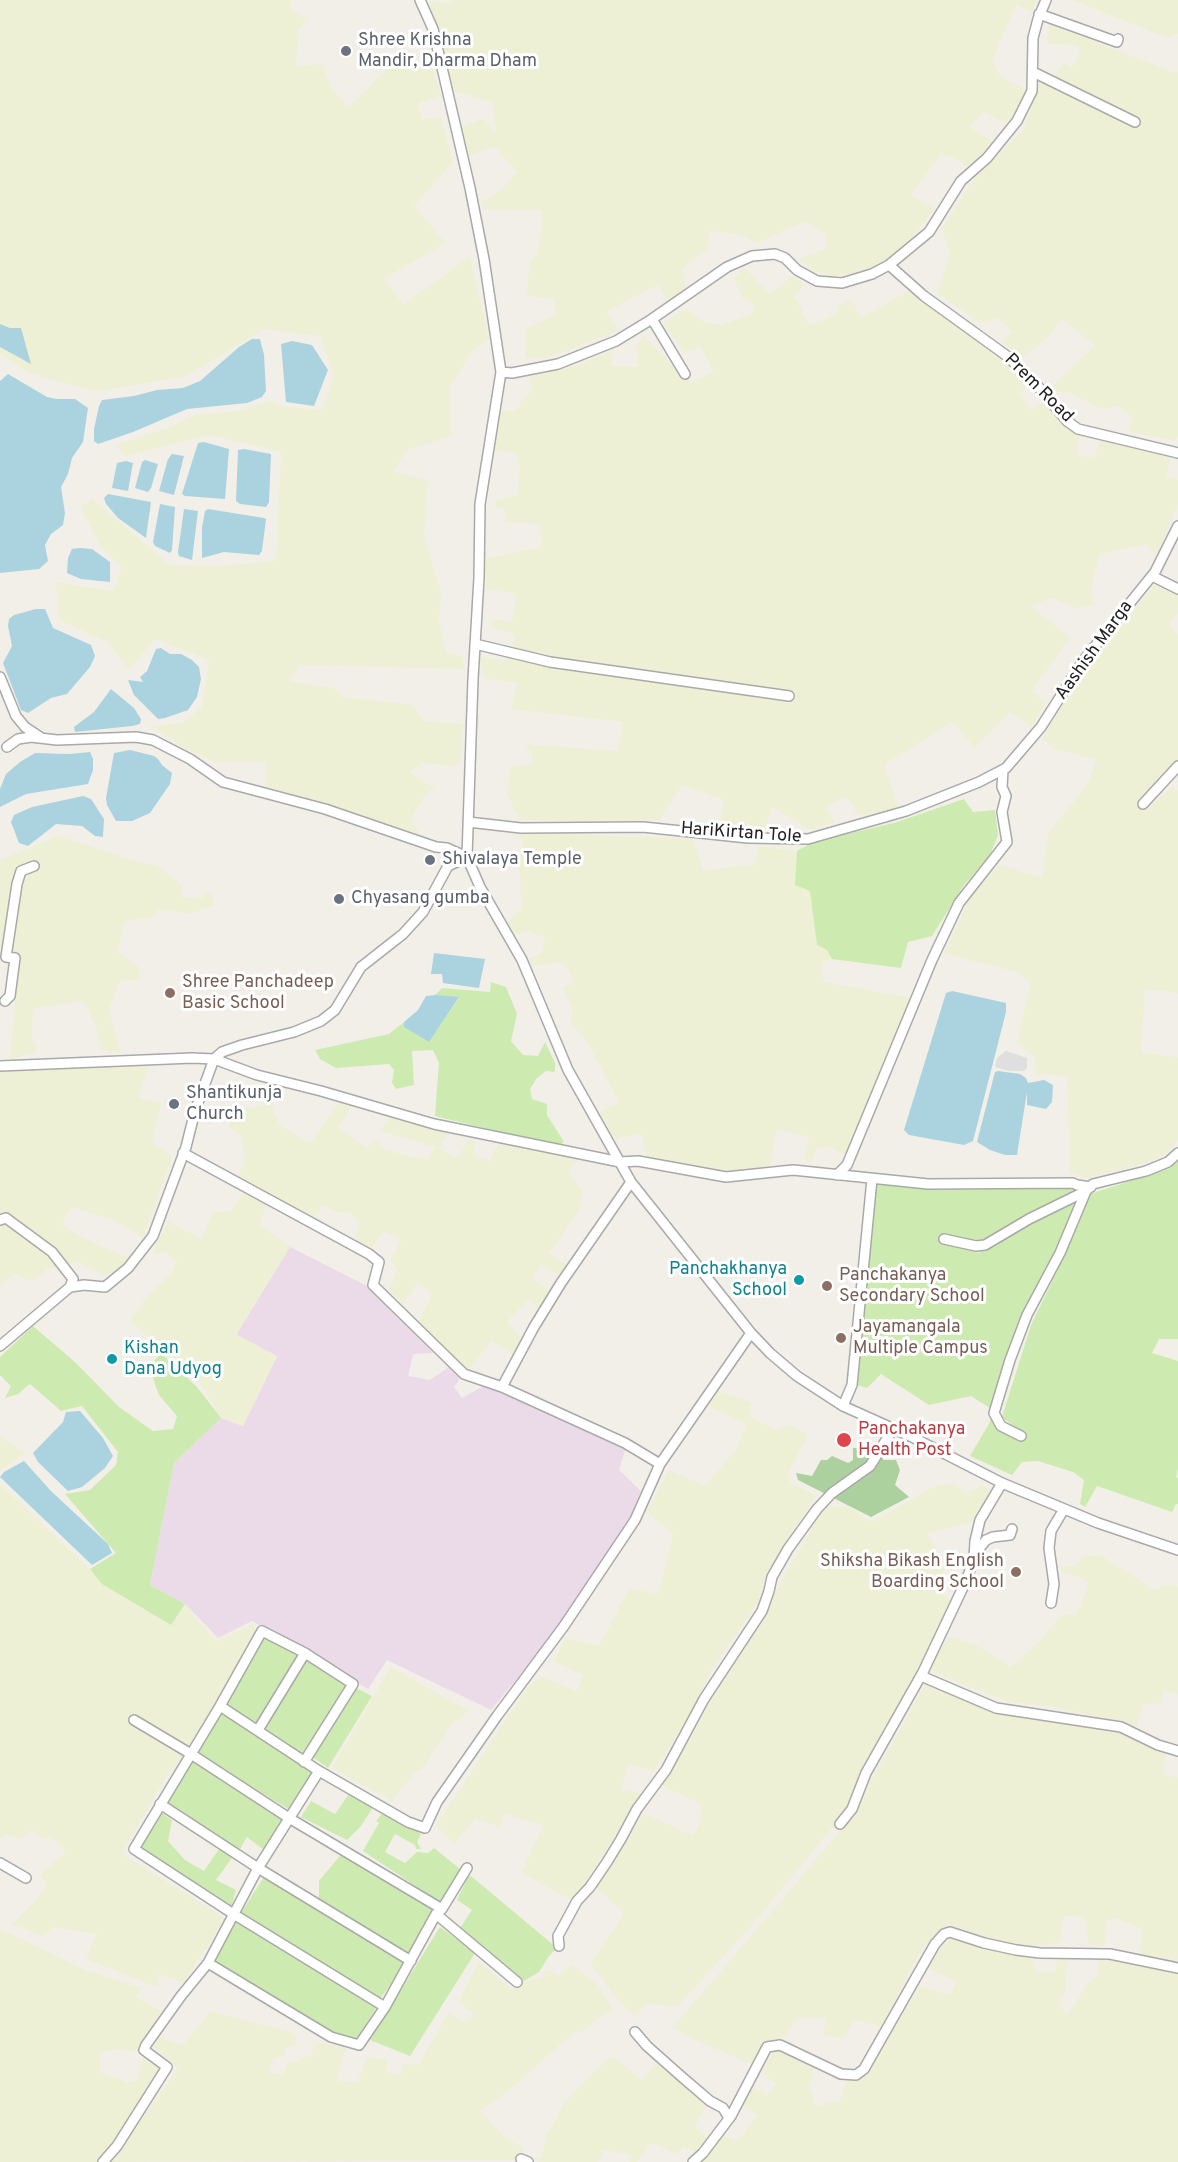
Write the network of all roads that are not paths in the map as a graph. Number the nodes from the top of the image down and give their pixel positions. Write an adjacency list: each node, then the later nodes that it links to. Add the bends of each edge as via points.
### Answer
1 (420, 0): 9 (street, via 433,29 467,177)
2 (1046, 0): 3 (street)
3 (1040, 14): 4 (street, via 1117,42); 5 (street, via 1033,38)
4 (1118, 39)
5 (1034, 72): 6 (street); 7 (street, via 1032,91 1017,121 987,158 961,181 929,232)
6 (1135, 122)
7 (889, 265): 8 (street, via 842,283 817,281 775,254 752,256 727,267); 11 (street, Prem Road, via 924,296 1007,356 1078,429)
8 (652, 319): 9 (street, via 616,341 558,364); 10 (street)
9 (501, 372): 15 (street, via 480,504)
10 (685, 374)
11 (1178, 453)
12 (1178, 526): 13 (street, Aashish Marga)
13 (1152, 576): 14 (street); 21 (street, Aashish Marga, via 1083,661 1041,727)
14 (1178, 589)
15 (475, 644): 17 (street, via 550,662); 23 (street)
16 (0, 677): 18 (street, via 16,716)
17 (789, 696)
18 (42, 738): 19 (street, via 18,739); 24 (street, via 153,740 223,782 325,809)
19 (7, 747)
20 (1178, 766): 22 (street)
21 (1003, 770): 23 (street, HariKirtan Tole, via 906,811 808,840 643,827 521,828); 32 (street, via 1006,796 1002,812 1007,842 959,903 847,1166)
22 (1143, 804)
23 (468, 822): 24 (street)
24 (467, 857): 27 (street, via 448,866 423,912 403,934 361,967 335,1010 321,1021 294,1032 242,1045); 31 (street, via 522,960 568,1070)
25 (34, 866): 26 (street, via 21,871 17,884 6,957 15,958 10,996)
26 (5, 1001)
27 (214, 1059): 28 (street); 29 (street); 31 (street, via 257,1075 434,1124)
28 (0, 1066)
29 (183, 1153): 38 (street, via 153,1236 128,1268 105,1287); 41 (street, via 369,1254 379,1262 373,1285 464,1374)
30 (1178, 1153): 35 (street, via 1146,1171 1093,1184)
31 (620, 1162): 32 (street, via 638,1161 726,1177 793,1170); 34 (street)
32 (837, 1175): 33 (street)
33 (873, 1179): 35 (street, via 928,1184 1073,1183); 42 (street, via 852,1385)
34 (631, 1182): 39 (street); 41 (street, via 561,1283)
35 (1088, 1189): 37 (street, via 985,1245); 44 (street, via 1027,1315 994,1413 1001,1426)
36 (0, 1221): 38 (street, via 6,1218 52,1252 73,1279)
37 (944, 1239)
38 (70, 1287): 40 (street)
39 (751, 1333): 42 (street, via 797,1376); 45 (street)
40 (0, 1346)
41 (502, 1387): 45 (street, via 582,1422)
42 (843, 1406): 43 (street)
43 (893, 1429): 46 (street); 70 (street, via 870,1466 832,1493 788,1549 772,1577 762,1611 704,1699 666,1770 577,1901 558,1936)
44 (1021, 1436)
45 (660, 1464): 60 (street, via 635,1520 442,1794 424,1828)
46 (1002, 1483): 47 (street); 50 (street, via 980,1520)
47 (1064, 1509): 49 (street); 51 (street, via 1052,1531 1049,1548 1054,1584)
48 (1012, 1529): 50 (street, via 1010,1535 986,1540)
49 (1178, 1550)
50 (974, 1555): 53 (street, via 966,1581)
51 (1051, 1603)
52 (305, 1653): 54 (street, via 262,1630); 56 (street); 59 (street, via 353,1684)
53 (921, 1676): 57 (street, via 996,1708 1121,1727); 63 (street, via 866,1773 852,1809)
54 (220, 1706): 56 (street); 58 (street)
55 (134, 1720): 58 (street)
56 (258, 1730): 59 (street)
57 (1178, 1751)
58 (191, 1754): 61 (street); 62 (street)
59 (304, 1762): 60 (street)
60 (319, 1771): 62 (street)
61 (160, 1804): 65 (street); 69 (street, via 134,1849)
62 (289, 1818): 65 (street); 68 (street)
63 (840, 1824)
64 (0, 1863): 67 (street)
65 (258, 1868): 69 (street); 71 (street)
66 (467, 1868): 68 (street)
67 (26, 1878)
68 (439, 1911): 71 (street); 74 (street)
69 (235, 1915): 72 (street); 75 (street)
70 (559, 1946)
71 (411, 1961): 75 (street)
72 (208, 1963): 75 (street, via 331,2037 359,2045); 78 (street, via 146,2044 144,2050 167,2067)
73 (1178, 1968): 77 (street, via 1110,1954 1016,1950 950,1932 944,1934 864,2069 856,2075 841,2074 775,2044 767,2047)
74 (517, 1982)
75 (385, 2007)
76 (635, 2032): 77 (street, via 682,2077 723,2108)
77 (729, 2118): 79 (street)
78 (103, 2162)
79 (693, 2162)

